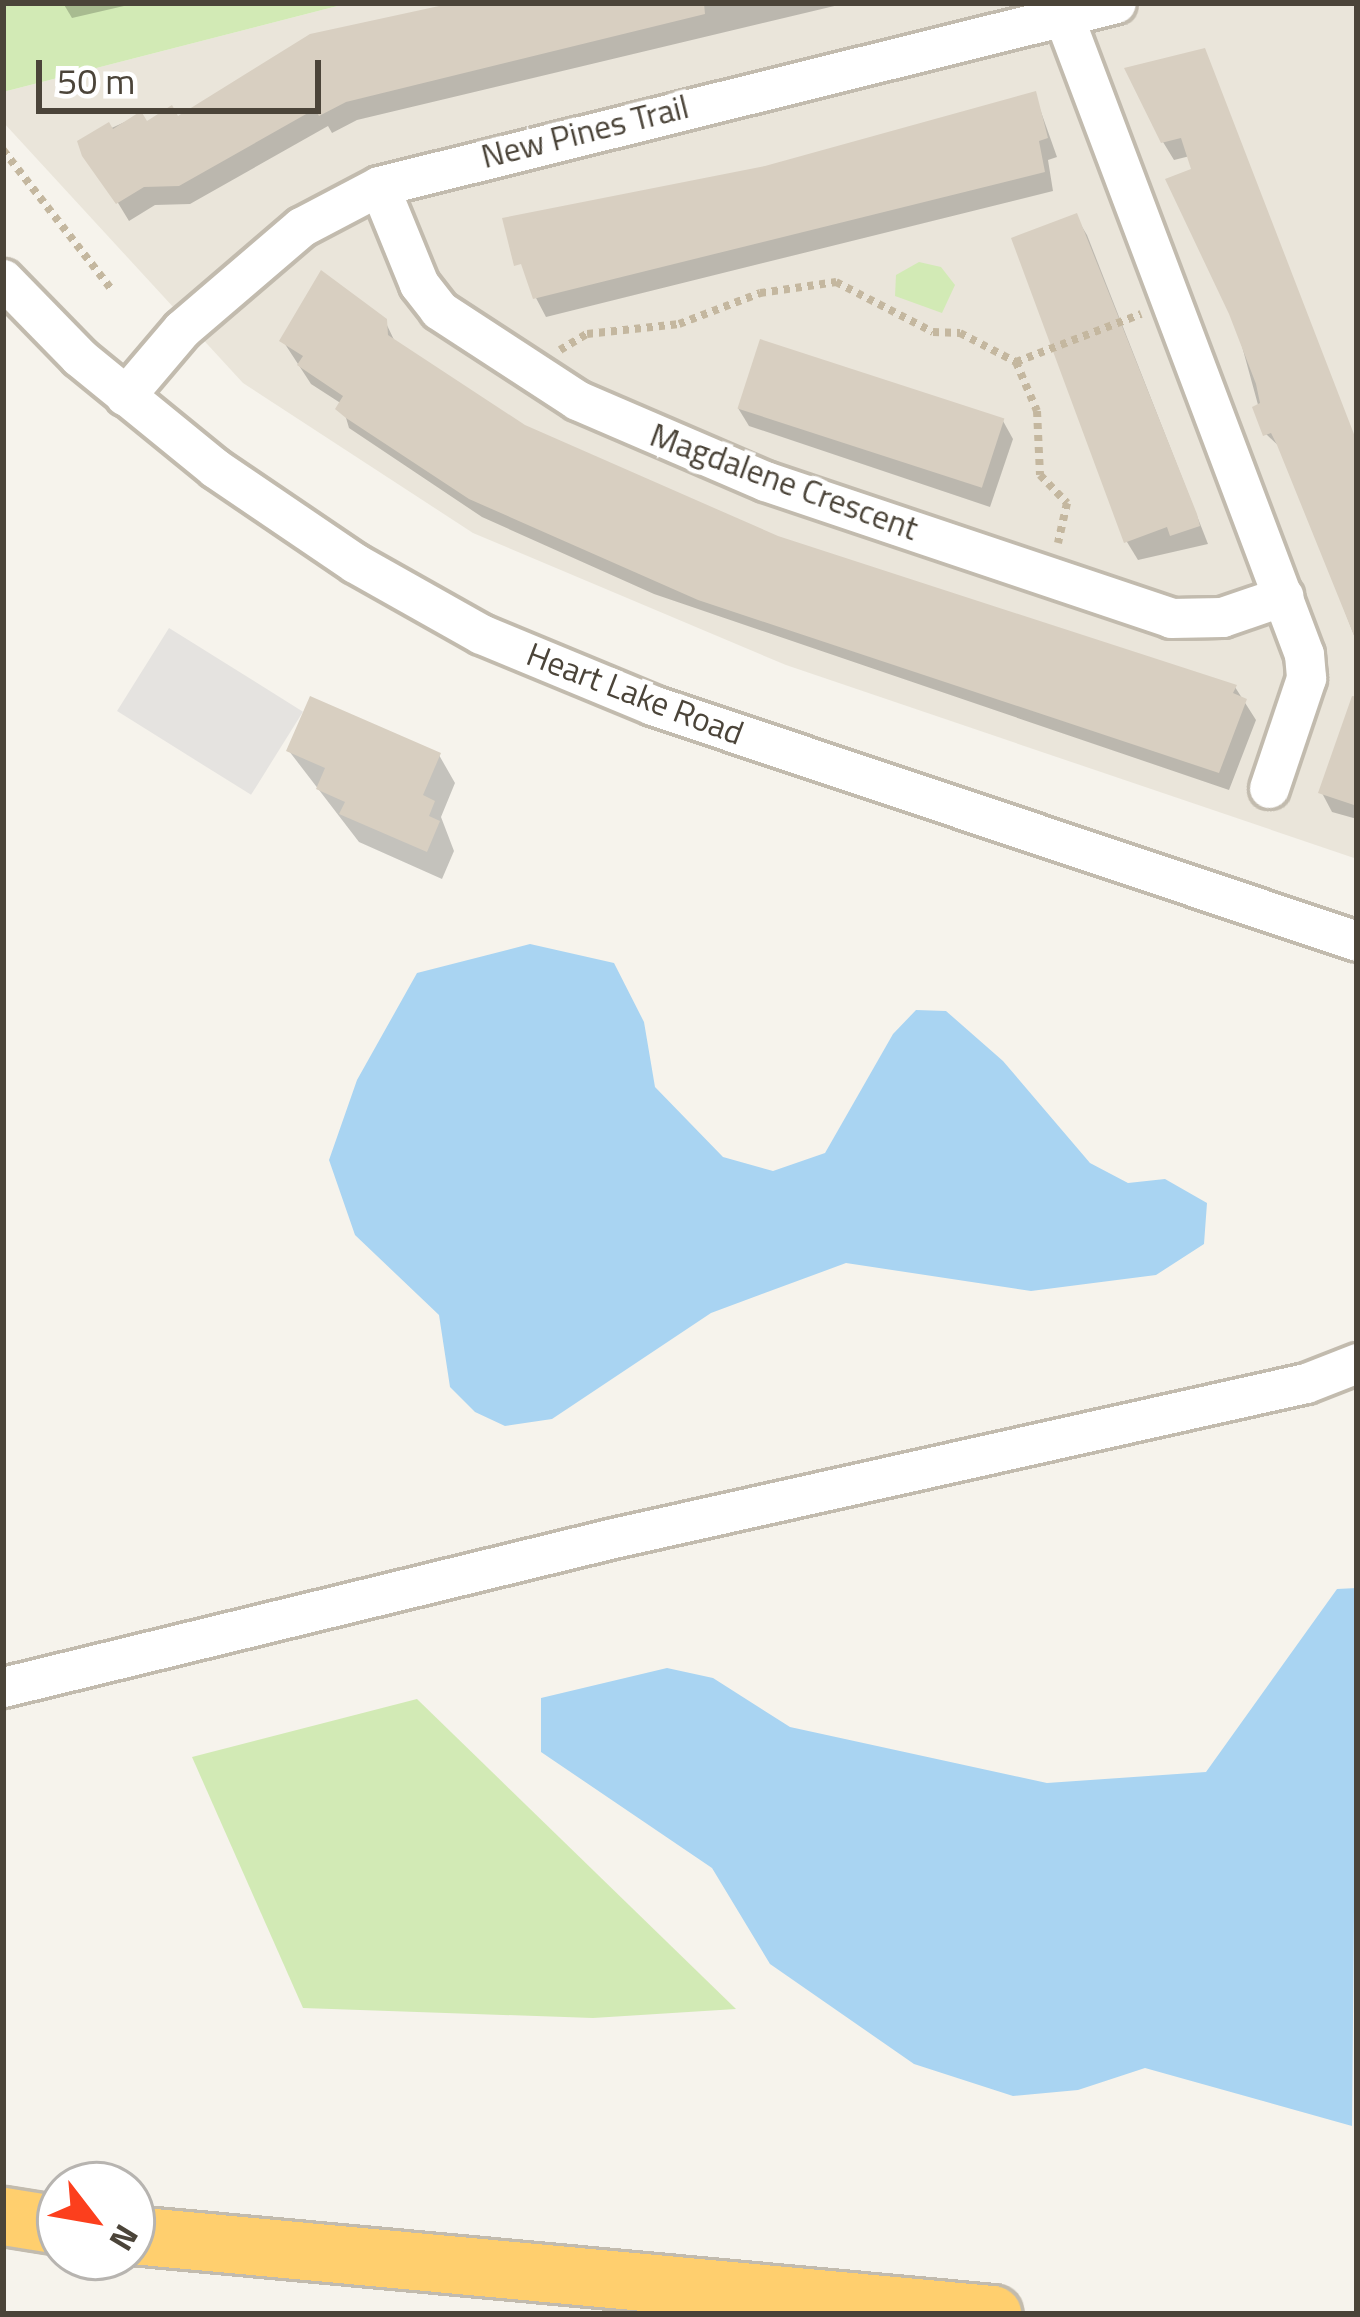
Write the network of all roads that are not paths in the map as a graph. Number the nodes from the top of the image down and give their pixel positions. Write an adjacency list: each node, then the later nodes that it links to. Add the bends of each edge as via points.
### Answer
1 (1116, 3): 2 (street, New Pines Trail)
2 (1063, 15): 3 (street, New Pines Trail); 6 (street)
3 (379, 187): 5 (street, New Pines Trail, via 301,227 182,329); 6 (street, Magdalene Crescent, via 419,284 440,310 538,380 616,418 765,481 1171,618 1222,617)
4 (3, 279): 5 (street, Heart Lake Road)
5 (125, 396): 8 (street, Heart Lake Road, via 355,563 577,676)
6 (1283, 596): 7 (street, via 1306,678)
7 (1269, 788)
8 (1357, 941)
9 (1357, 1363): 10 (street, via 1306,1383 609,1539)
10 (3, 1687)
11 (3, 2216): 12 (highway)
12 (36, 2221)
13 (156, 2238): 14 (highway)
14 (992, 2314)

